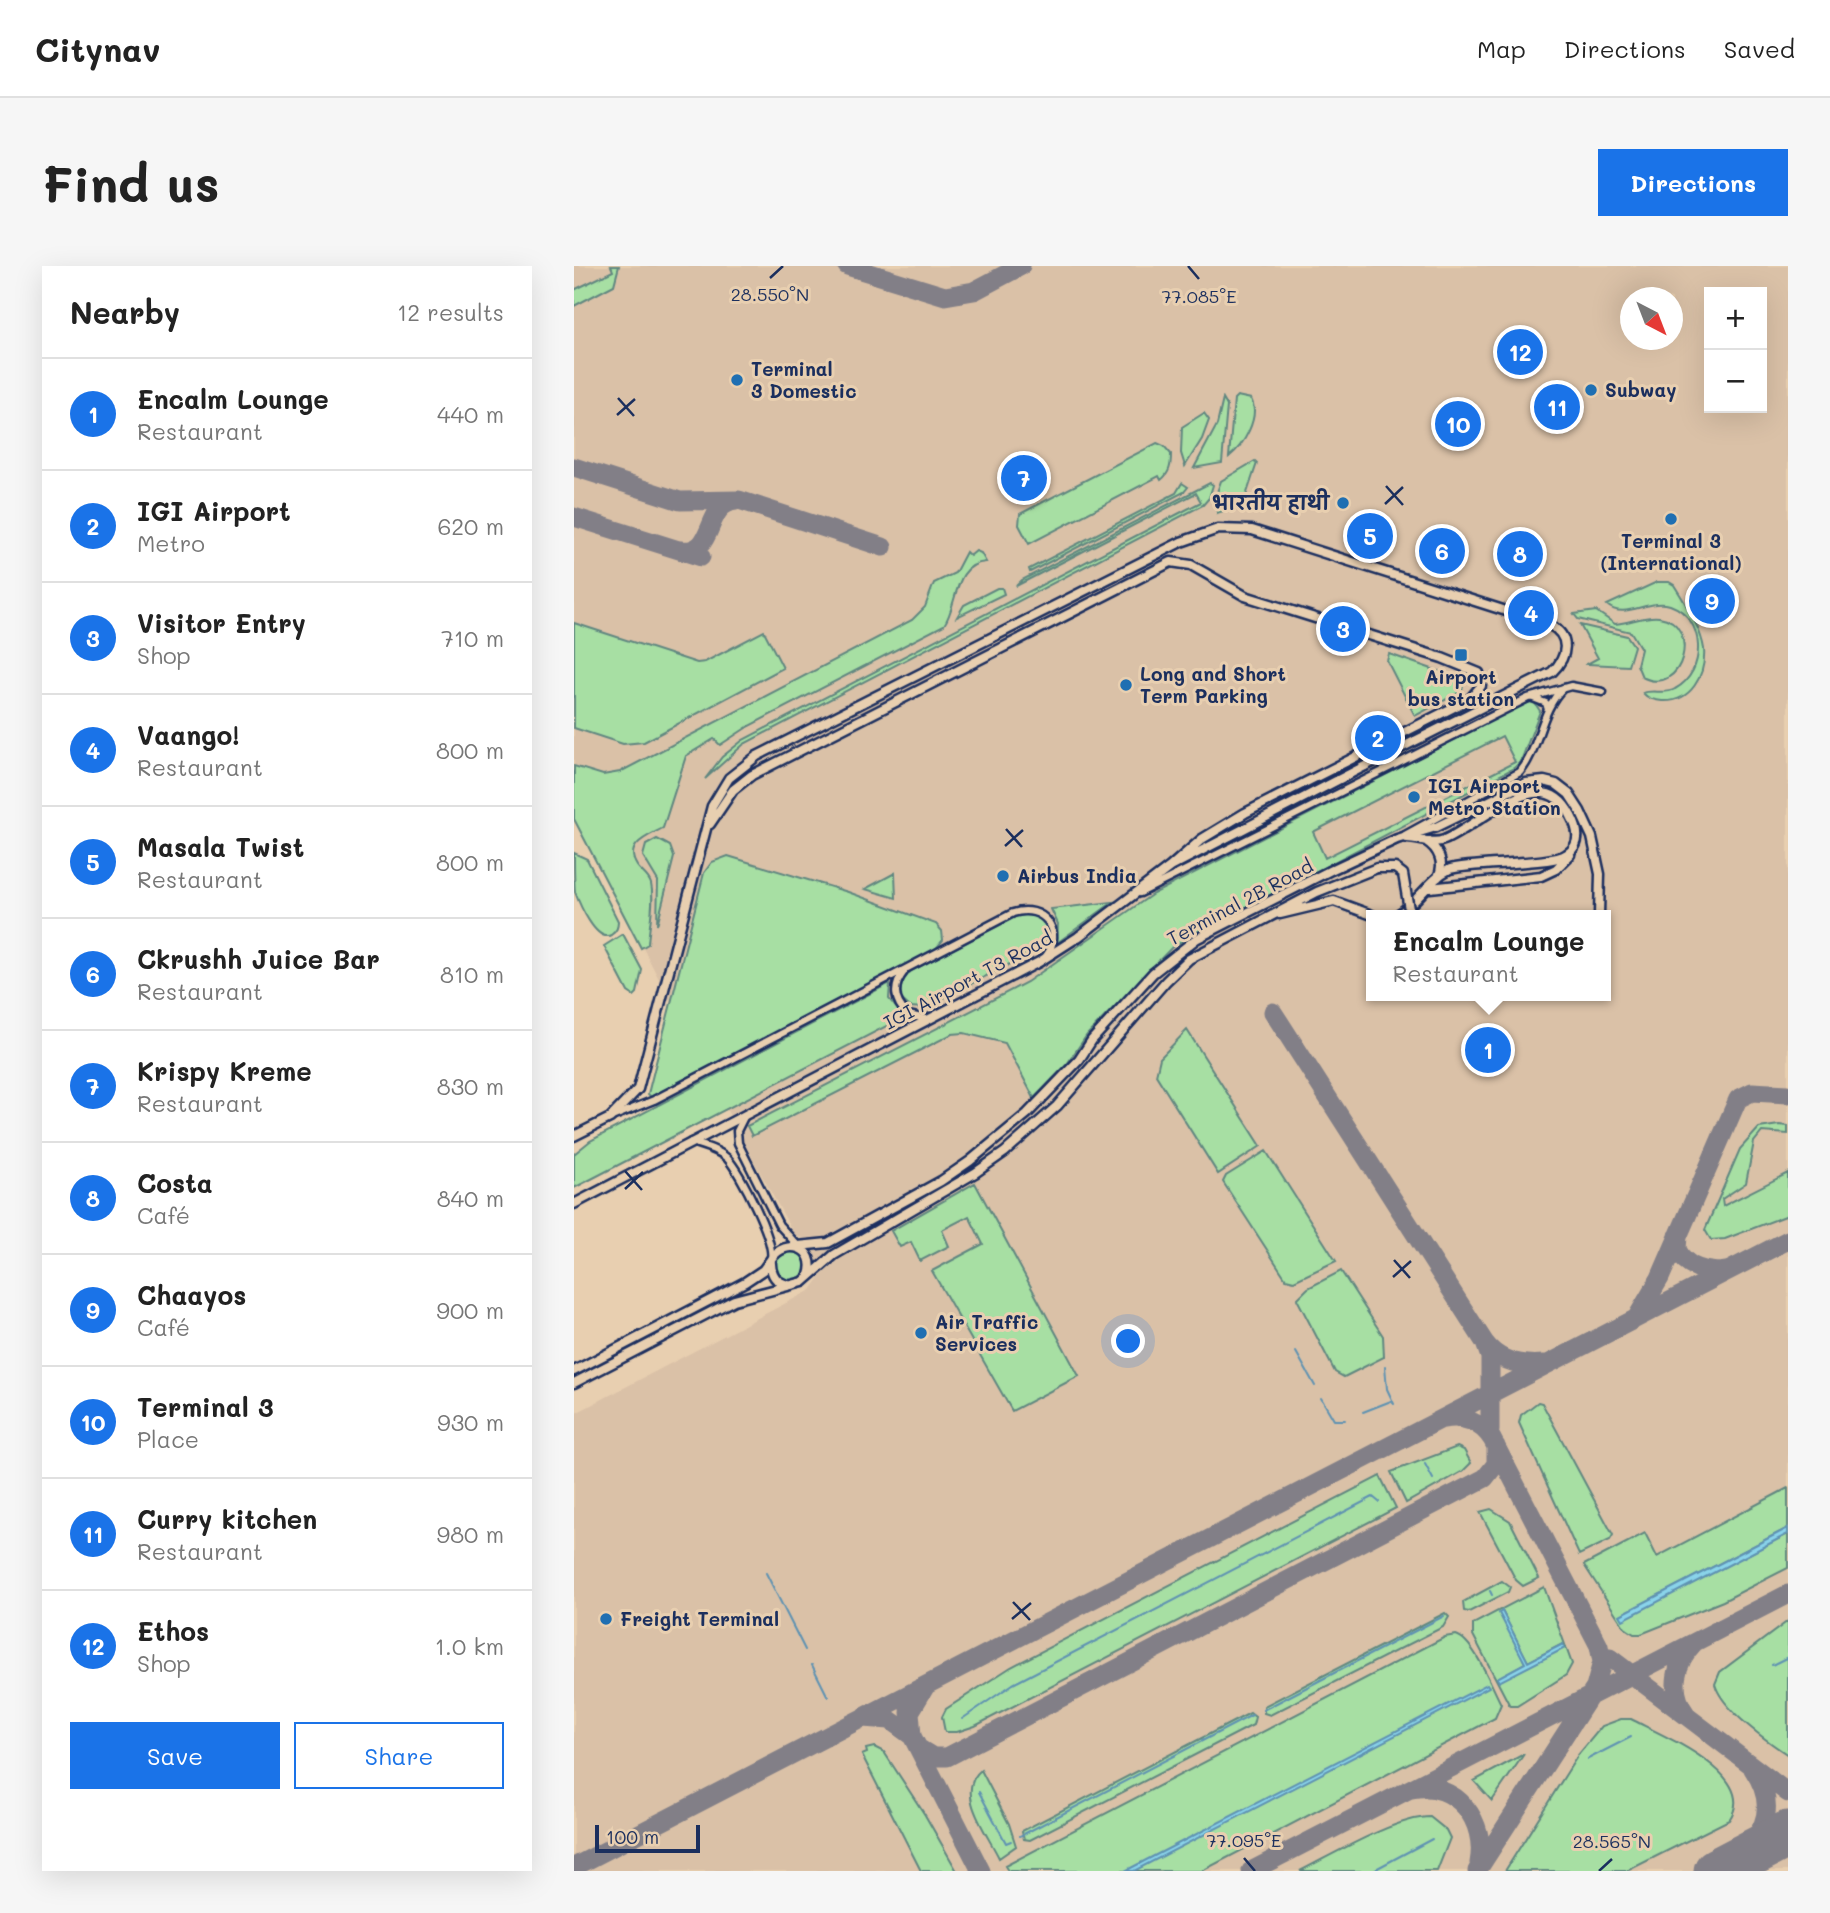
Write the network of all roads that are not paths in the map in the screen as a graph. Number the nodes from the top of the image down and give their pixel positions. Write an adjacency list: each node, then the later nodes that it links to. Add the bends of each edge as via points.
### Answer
1 (1565, 687): 2 (street); 3 (street); 4 (street)
2 (1603, 692)
3 (1528, 698): 4 (street, via 1543,700); 12 (street)
4 (1548, 710): 6 (street, via 1532,755 1520,772)
5 (704, 836): 9 (main road, via 725,800 752,775 1171,562 1191,565 1236,592 1479,673 1481,686 1470,699 1227,823); 9 (main road, IGI Airport T3 Road, bridge, via 717,795 734,772 750,761 1181,542 1229,528 1252,530 1550,625 1561,633 1564,656 1552,671); 24 (main road, via 642,1078 632,1099)
6 (1397, 839): 7 (main road); 15 (main road, Terminal 2B Road, via 1436,827 1526,783 1556,784 1569,794 1592,837 1600,874); 21 (main road, Terminal 2B Road, via 1179,950)
7 (1426, 841): 8 (main road, via 1445,840 1525,794 1542,791 1557,797 1569,812 1578,834); 10 (main road, via 1438,854)
8 (1575, 846): 10 (main road, via 1560,858 1457,867); 11 (main road, via 1547,874 1438,885)
9 (1170, 867): 12 (main road, IGI Airport T3 Road)
10 (1438, 877): 11 (main road)
11 (1425, 892): 13 (main road)
12 (1135, 895): 18 (main road, IGI Airport T3 Road)
13 (1403, 910)
14 (1409, 910): 17 (main road, Terminal 2B Road, bridge, via 1404,874 1395,868 1377,868)
15 (1598, 910)
16 (1366, 913): 17 (main road, via 1334,901)
17 (1263, 918): 22 (main road, Terminal 2B Road, via 1203,950 1177,970)
18 (1039, 961): 19 (street, via 1051,949 1054,932 1039,912 1022,910); 20 (main road, IGI Airport T3 Road)
19 (910, 967): 20 (street, via 895,990 901,1008 917,1018); 24 (street, via 654,1100)
20 (936, 1016): 23 (main road, IGI Airport T3 Road)
21 (1062, 1078): 22 (main road, via 1070,1076); 28 (main road, Terminal 2B Road, via 999,1138 941,1181 828,1243)
22 (1079, 1084): 30 (main road, Terminal 2B Road, via 1005,1152 948,1191 834,1255)
23 (747, 1112): 26 (main road, IGI Airport T3 Road); 28 (street, via 737,1131 738,1143 779,1225)
24 (610, 1118): 25 (main road)
25 (574, 1136)
26 (691, 1142): 27 (main road, IGI Airport T3 Road); 29 (street, via 728,1159 769,1235)
27 (574, 1204)
28 (799, 1246): 29 (main road, via 780,1249); 30 (main road, via 811,1260)
29 (771, 1259): 31 (main road, via 774,1277); 32 (main road, via 745,1282)
30 (808, 1278): 31 (main road)
31 (791, 1286): 33 (main road, via 734,1300)
32 (574, 1371)
33 (574, 1383)

